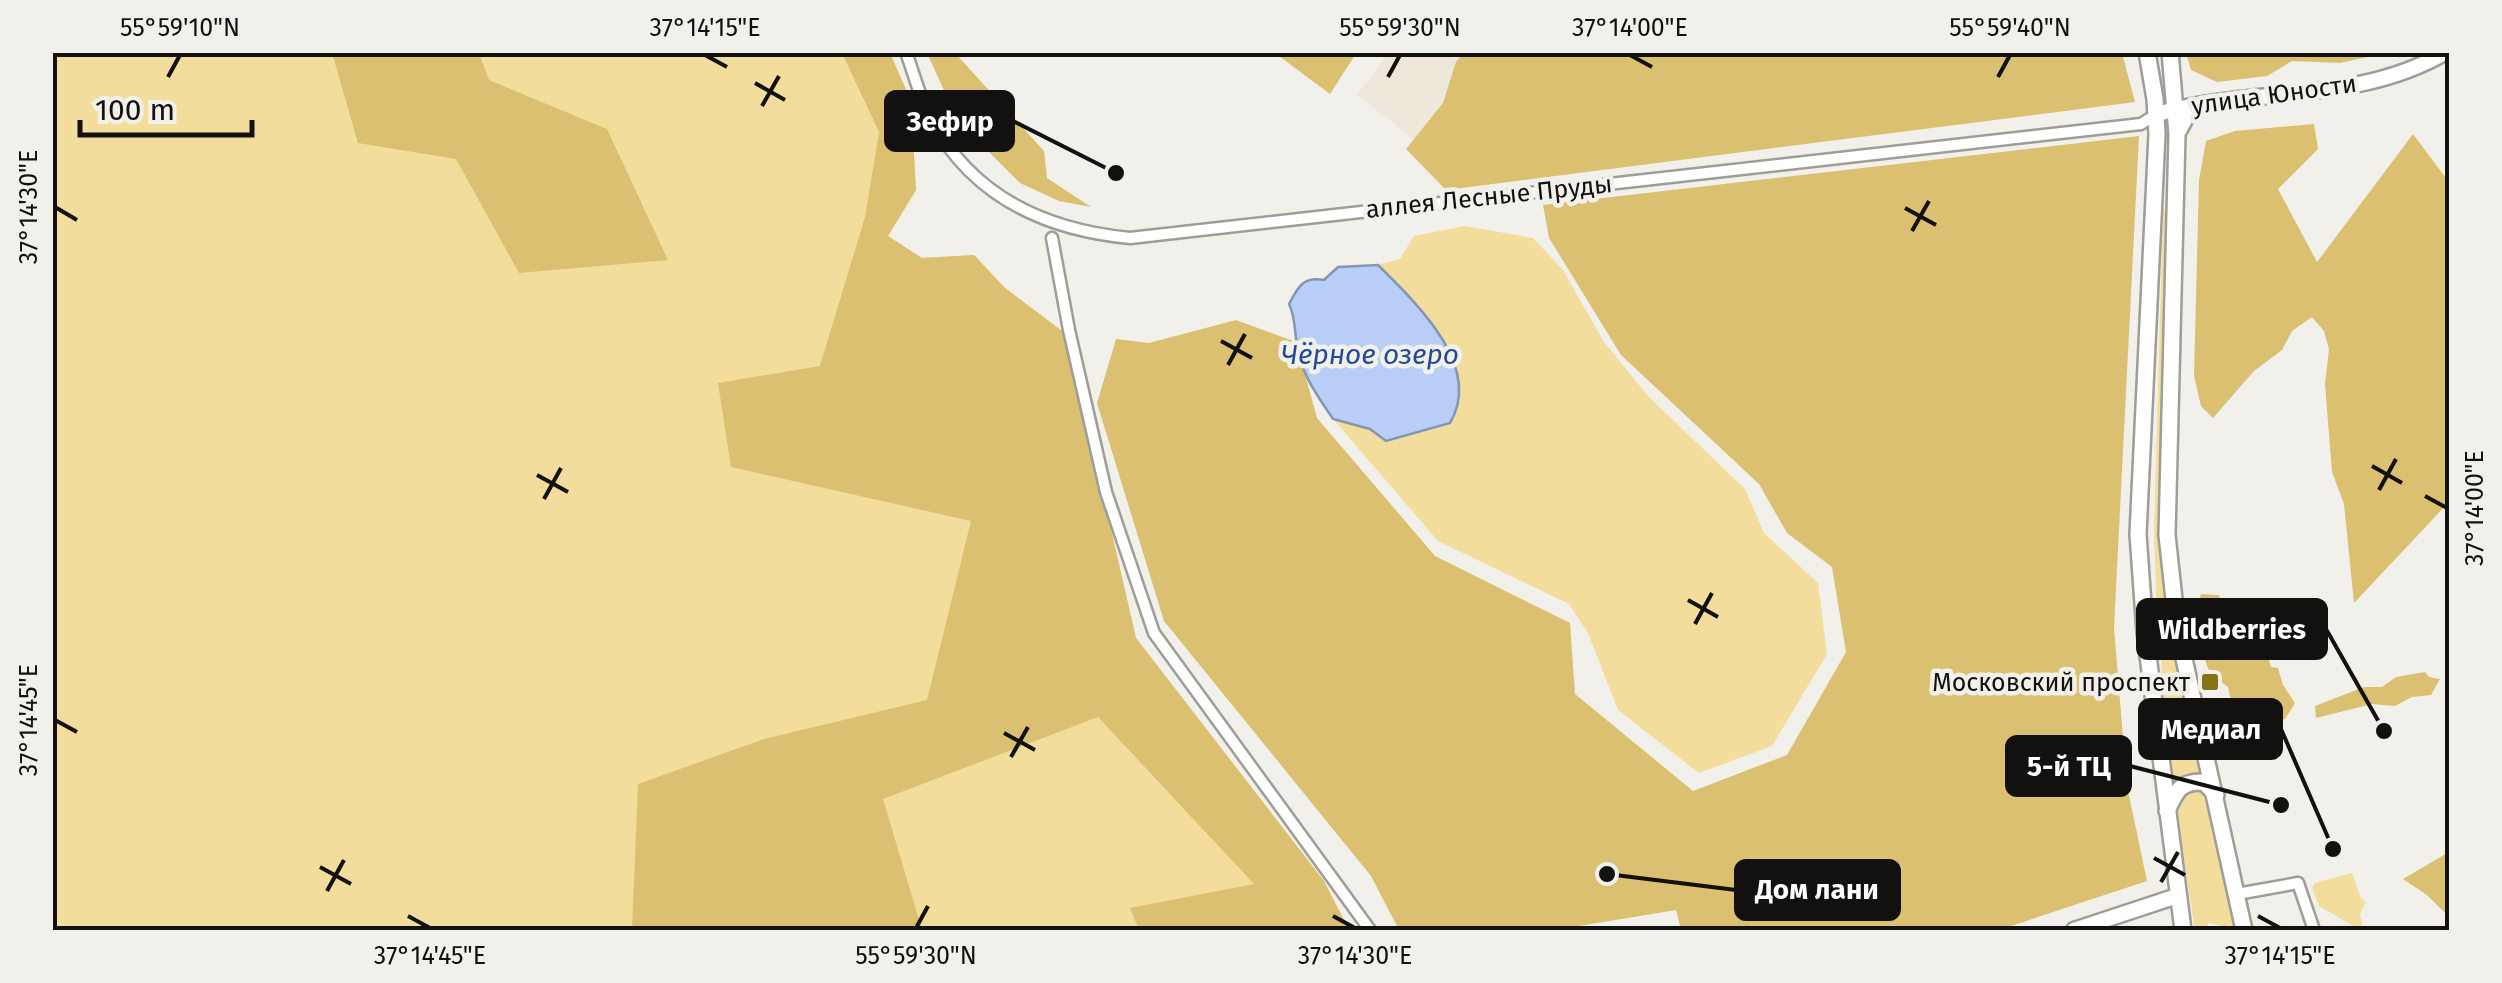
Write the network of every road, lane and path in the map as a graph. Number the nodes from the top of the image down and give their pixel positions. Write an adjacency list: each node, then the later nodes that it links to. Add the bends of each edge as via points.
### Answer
1 (906, 52): 8 (street, аллея Лесные Пруды, via 930,117 968,169 1010,204 1056,224 1130,238 2141,124)
2 (2146, 52): 8 (main road)
3 (2170, 52): 5 (main road)
4 (2446, 52): 6 (street, улица Юности, via 2397,74 2331,91)
5 (2174, 82): 6 (street, via 2185,98); 7 (main road)
6 (2206, 104): 7 (street, улица Юности); 9 (main road, via 2187,115)
7 (2177, 108): 8 (street, улица Юности); 9 (main road)
8 (2157, 114): 10 (main road)
9 (2177, 134): 11 (main road)
10 (2154, 200): 11 (main road); 14 (main road, via 2138,534)
11 (2176, 200): 13 (main road, via 2166,535)
12 (1052, 238): 19 (street, via 1106,492 1154,633)
13 (2177, 628): 14 (main road); 15 (main road)
14 (2145, 632): 16 (main road)
15 (2216, 795): 16 (main road, via 2204,782 2189,782 2178,788); 17 (main road)
16 (2166, 812): 18 (main road)
17 (2237, 894): 22 (main road); 23 (street, via 2298,884)
18 (2177, 896): 20 (street); 21 (main road)
19 (1370, 930)
20 (2074, 930)
21 (2182, 930)
22 (2244, 930)
23 (2314, 930)

